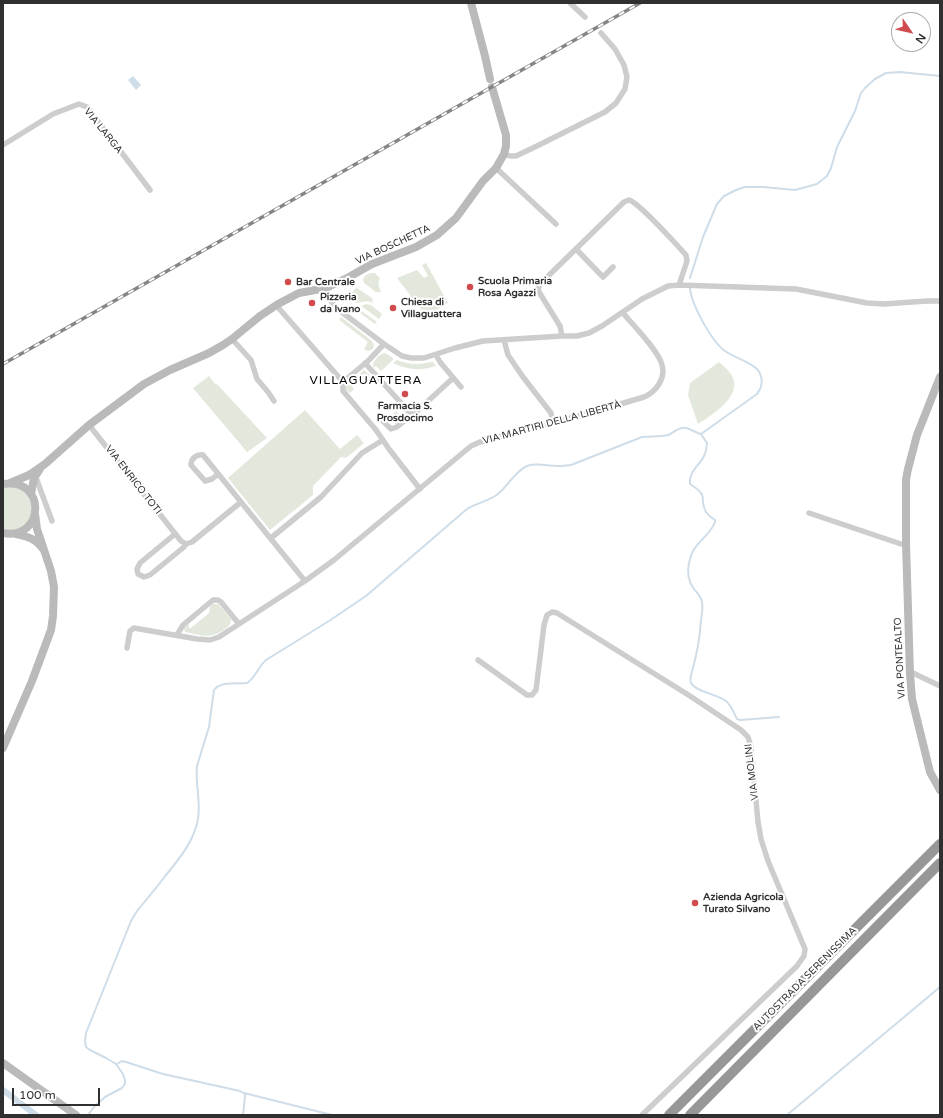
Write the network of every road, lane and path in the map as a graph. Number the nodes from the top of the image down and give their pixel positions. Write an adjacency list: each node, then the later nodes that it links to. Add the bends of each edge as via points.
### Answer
1 (471, 3): 5 (street)
2 (570, 3): 3 (street)
3 (585, 16)
4 (602, 33): 8 (street, via 624,65 627,77 616,103 605,112 516,156)
5 (490, 79)
6 (492, 87): 8 (street, VIA BOSCHETTA, via 506,135)
7 (3, 145): 10 (street, VIA LARGA, via 53,114 79,104 87,107)
8 (504, 154): 9 (street, VIA BOSCHETTA)
9 (496, 168): 11 (street); 15 (street, VIA BOSCHETTA, via 483,181 456,218 437,235)
10 (150, 190)
11 (556, 224)
12 (576, 249): 13 (street, via 603,277); 14 (street, via 624,202 633,201 686,255 687,261); 19 (street, via 538,288 560,326)
13 (613, 267)
14 (679, 285): 16 (street, via 796,289 884,304); 18 (street, via 668,286 642,299)
15 (326, 288): 17 (street, VIA BOSCHETTA, via 299,293); 22 (street, via 330,299 339,310)
16 (940, 301)
17 (276, 305): 20 (street, VIA BOSCHETTA); 27 (street)
18 (623, 313): 19 (street, via 589,333); 32 (street, VIA MARTIRI DELLA LIBERTÀ, via 649,343 662,364 660,384 651,394 644,397)
19 (562, 336): 21 (street)
20 (232, 339): 29 (street, via 251,360 257,379); 33 (street, VIA BOSCHETTA, via 144,384)
21 (504, 340): 23 (street, via 483,341); 32 (street, via 508,355 551,413)
22 (384, 344): 23 (street, via 402,356 411,358); 24 (street)
23 (436, 355): 26 (street)
24 (365, 363): 27 (street); 30 (street)
25 (940, 377): 49 (street, VIA PONTEALTO, via 917,435 908,469)
26 (453, 378): 28 (street); 30 (street, via 414,414)
27 (342, 382): 34 (street, via 342,391)
28 (461, 387)
29 (274, 401)
30 (410, 413): 31 (street, via 409,417 391,429)
31 (383, 421)
32 (552, 423): 38 (street, VIA MARTIRI DELLA LIBERTÀ, via 471,446)
33 (89, 425): 35 (street, VIA BOSCHETTA); 46 (street, VIA ENRICO TOTI)
34 (383, 440): 38 (street); 47 (street, via 362,453 322,497)
35 (34, 474): 37 (street); 39 (street); 43 (street)
36 (218, 474): 36 (street, via 205,481 191,464 193,458 203,455); 40 (street)
37 (6, 483): 39 (street, via 18,484)
38 (420, 489): 51 (street, VIA MARTIRI DELLA LIBERTÀ)
39 (31, 494): 42 (street, via 36,507)
40 (241, 502): 47 (street); 48 (street, via 192,542)
41 (809, 513): 49 (street)
42 (35, 514): 45 (street, via 28,527); 50 (street, via 37,529)
43 (52, 521)
44 (3, 533): 45 (street)
45 (16, 534): 50 (street, via 35,540)
46 (175, 534): 48 (street, VIA ENRICO TOTI); 48 (street, via 140,563 138,574 144,577 150,575)
47 (271, 538): 51 (street)
48 (186, 544)
49 (906, 544): 56 (street, VIA PONTEALTO)
50 (47, 554): 58 (street, via 54,587 51,630)
51 (305, 581): 52 (street, VIA MARTIRI DELLA LIBERTÀ)
52 (239, 624): 53 (street, VIA MARTIRI DELLA LIBERTÀ, via 210,640); 53 (street, via 221,602 213,600 183,625)
53 (177, 635): 54 (street, VIA MARTIRI DELLA LIBERTÀ, via 134,628 130,631)
54 (127, 648)
55 (478, 660): 64 (street, VIA MOLINI, via 527,695 532,695 536,690 544,625 547,615 556,613 741,730 748,737 752,747 761,839 805,949 804,956 797,966)
56 (910, 674): 57 (street, via 913,673); 59 (street, VIA PONTEALTO, via 912,699 930,772)
57 (940, 686)
58 (3, 748)
59 (940, 790)
60 (940, 844): 65 (highway, AUTOSTRADA SERENISSIMA)
61 (940, 864): 66 (highway, AUTOSTRADA SERENISSIMA)
62 (3, 1063): 63 (street)
63 (75, 1114)
64 (642, 1115)
65 (669, 1115)
66 (690, 1115)

